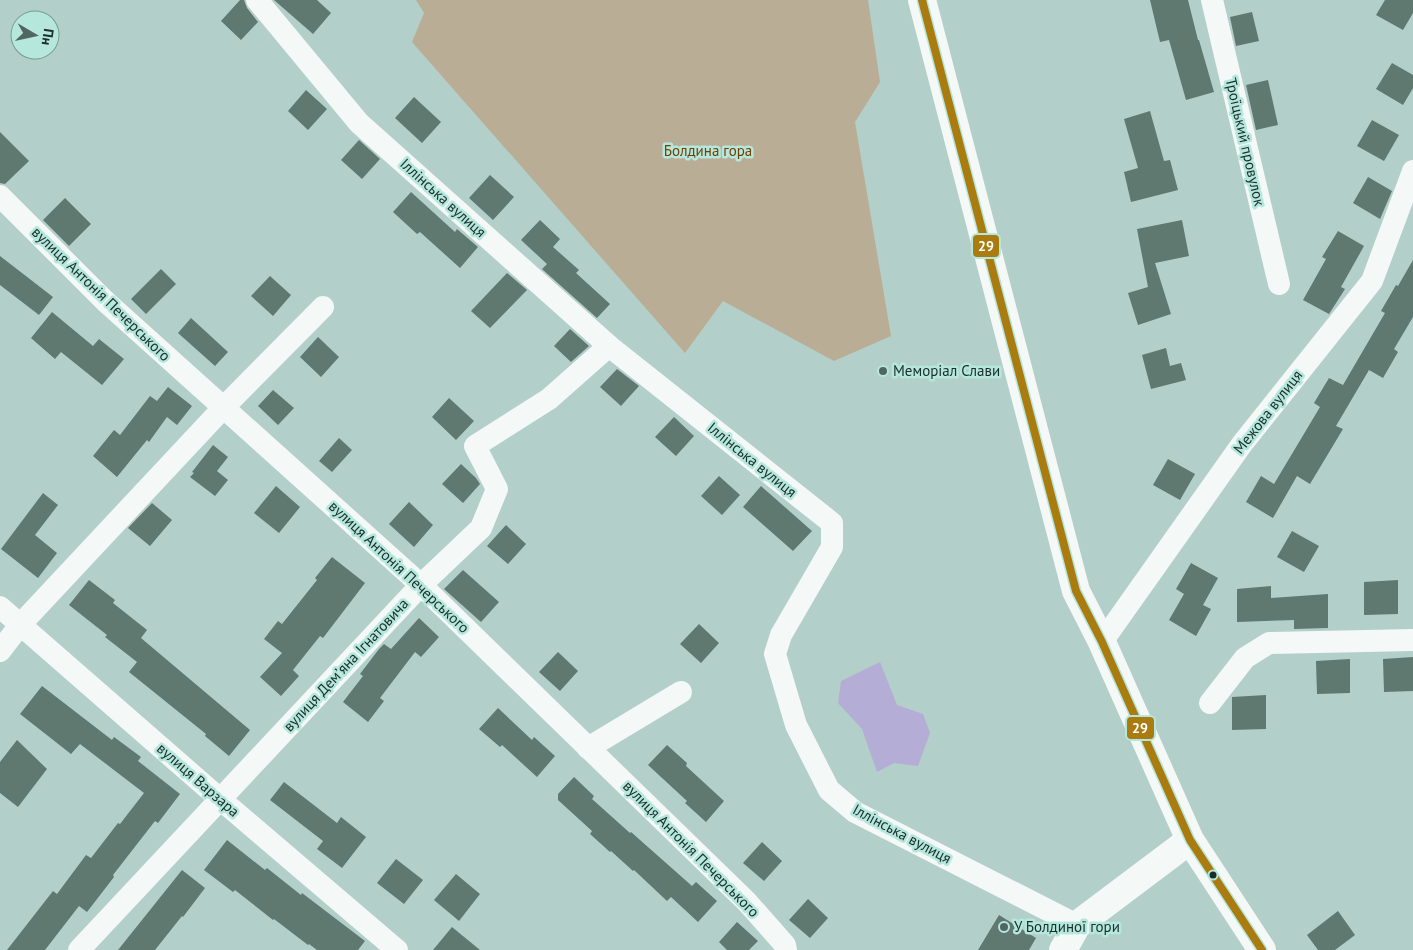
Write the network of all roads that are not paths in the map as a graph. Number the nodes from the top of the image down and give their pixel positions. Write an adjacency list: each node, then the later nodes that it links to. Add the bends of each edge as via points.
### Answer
1 (257, 0): 8 (street, Іллінська вулиця, via 359,123)
2 (922, 0): 14 (main road, via 1076,591)
3 (1212, 0): 6 (street, Троїцький провулок)
4 (1413, 171): 14 (street, Межова вулиця, via 1372,281 1242,444)
5 (0, 196): 9 (street, вулиця Антонія Печерського, via 105,301)
6 (1279, 284)
7 (323, 307): 9 (street)
8 (609, 346): 10 (street, вулиця Демʼяна Ігнатовича, via 549,399 475,446 497,489 481,528); 21 (street, Іллінська вулиця, via 832,523 832,546 780,635 775,654 796,725 829,790 855,812)
9 (223, 408): 10 (street, вулиця Антонія Печерського); 12 (street)
10 (421, 585): 18 (street, вулиця Антонія Печерського); 19 (street, вулиця Демʼяна Ігнатовича)
11 (0, 608): 12 (street, вулиця Варзара)
12 (20, 625): 15 (street); 19 (street, вулиця Варзара)
13 (1413, 640): 17 (street, via 1269,643 1245,658)
14 (1102, 642): 20 (main road)
15 (0, 651)
16 (681, 692): 18 (street)
17 (1210, 703)
18 (588, 748): 24 (street, вулиця Антонія Печерського, via 747,902)
19 (220, 799): 22 (street, вулиця Демʼяна Ігнатовича); 23 (street, вулиця Варзара)
20 (1190, 840): 21 (main road); 26 (main road)
21 (1077, 925): 25 (main road)
22 (79, 950)
23 (397, 950)
24 (786, 950)
25 (1063, 950)
26 (1262, 950)

